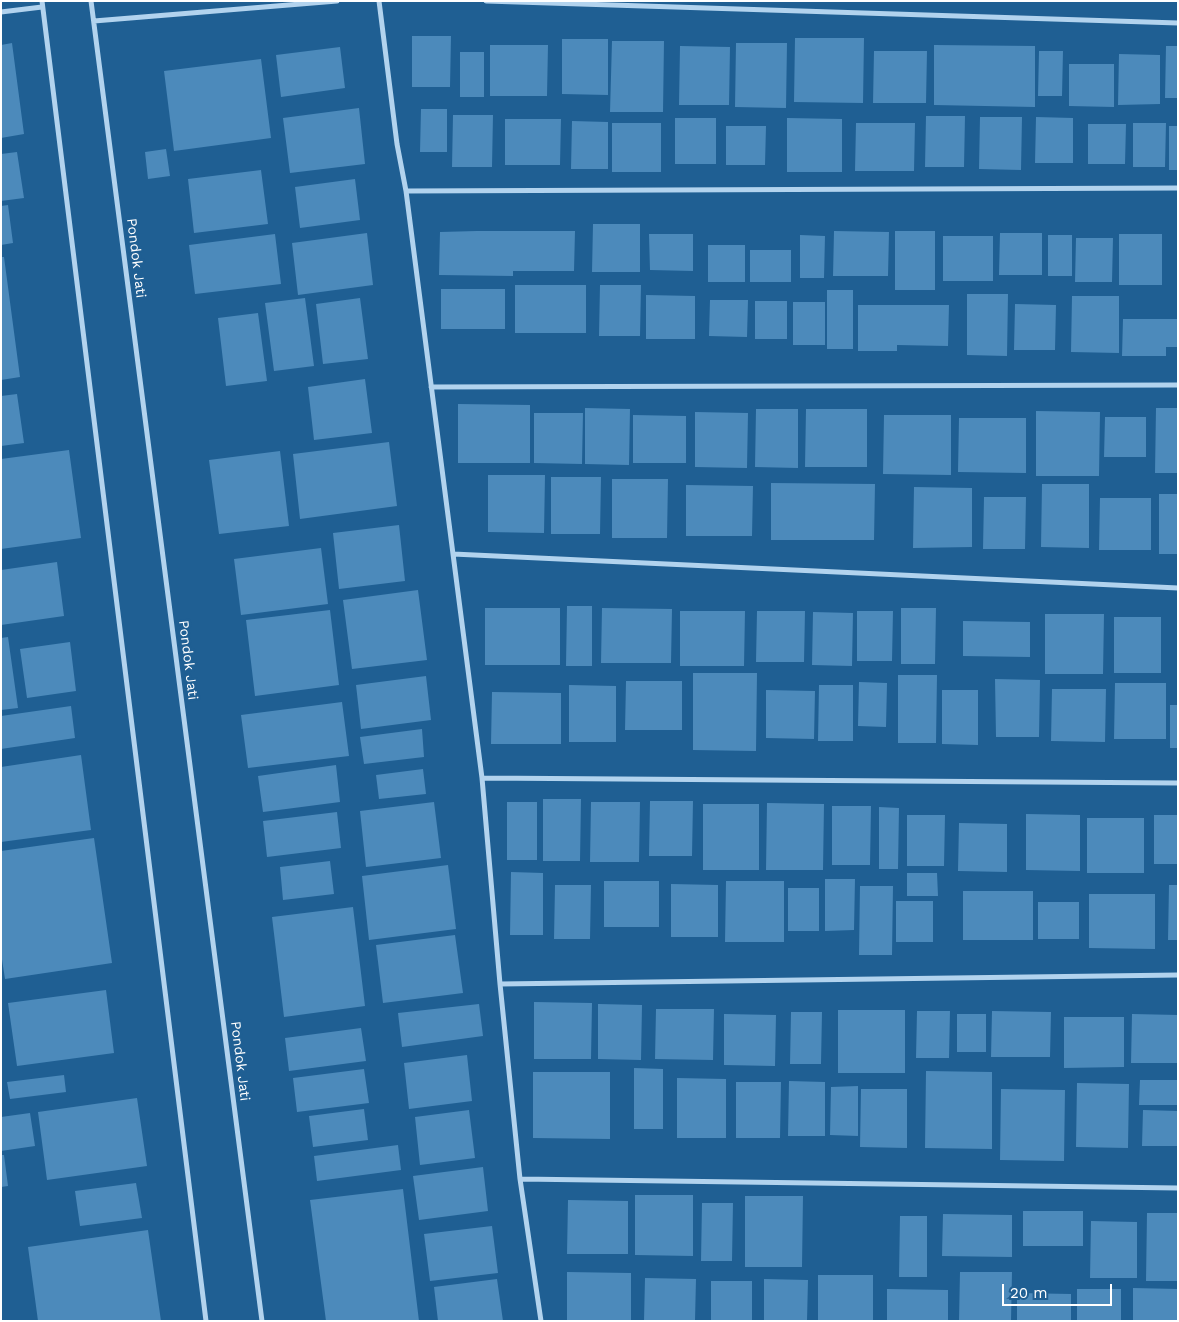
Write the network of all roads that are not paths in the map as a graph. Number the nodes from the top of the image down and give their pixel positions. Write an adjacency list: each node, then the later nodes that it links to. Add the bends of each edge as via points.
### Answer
1 (91, 1): 7 (street, Pondok Jati)
2 (338, 1): 7 (street)
3 (380, 1): 10 (street, via 397,144)
4 (486, 1): 8 (street)
5 (42, 4): 6 (street); 21 (street)
6 (1, 12)
7 (94, 21): 22 (street, Pondok Jati)
8 (1178, 23)
9 (1178, 188): 10 (street)
10 (406, 191): 12 (street)
11 (1178, 385): 12 (street)
12 (431, 387): 13 (street)
13 (453, 554): 14 (street); 15 (street)
14 (1178, 588)
15 (482, 778): 16 (street); 18 (street)
16 (1178, 783)
17 (1178, 975): 18 (street)
18 (500, 984): 19 (street)
19 (520, 1179): 20 (street); 23 (street)
20 (1178, 1188)
21 (206, 1321)
22 (262, 1321)
23 (541, 1321)

